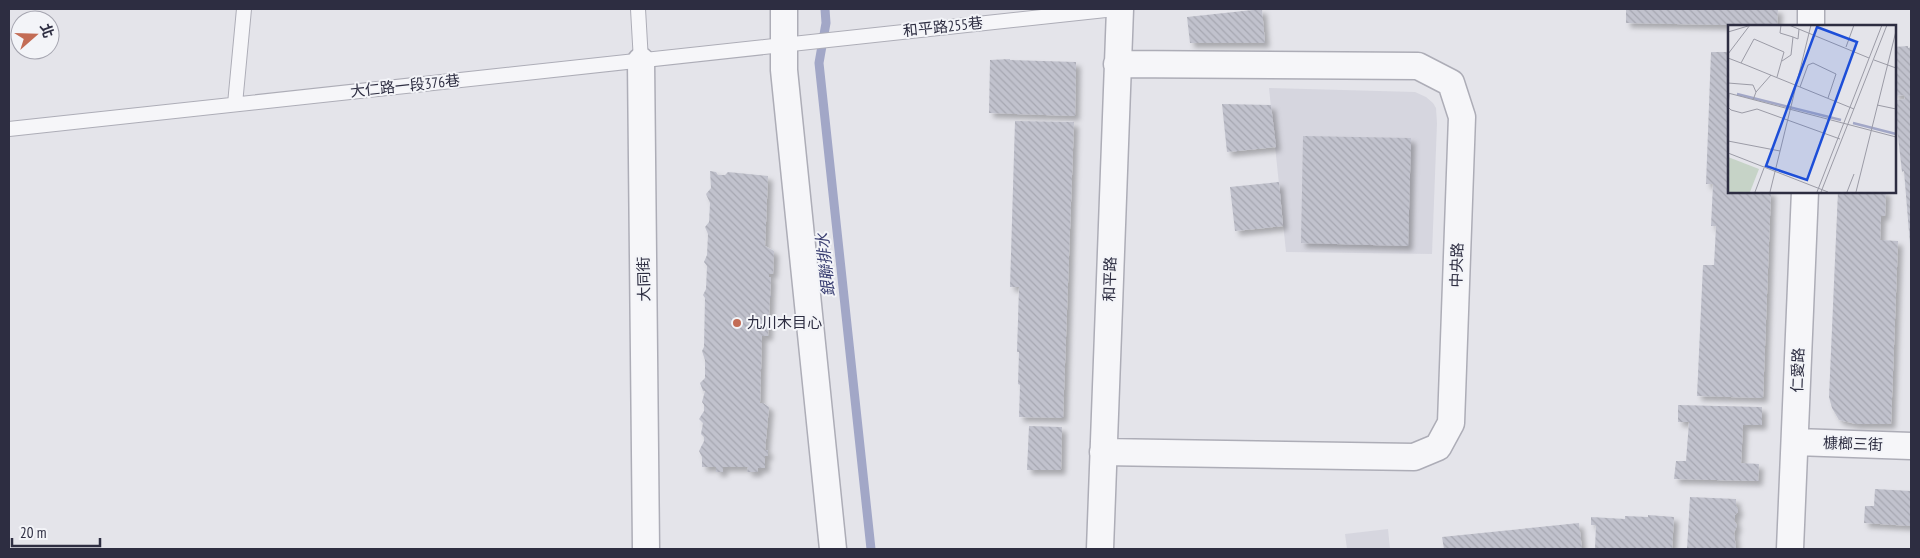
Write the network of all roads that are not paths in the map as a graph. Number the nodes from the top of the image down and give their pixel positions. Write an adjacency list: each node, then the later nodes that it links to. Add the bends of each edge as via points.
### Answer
1 (244, 9): 11 (lane)
2 (638, 9): 9 (lane, 大同街)
3 (784, 9): 8 (street)
4 (1115, 9): 8 (lane, 和平路255巷)
5 (1120, 9): 10 (street, 和平路)
6 (1811, 9): 7 (street)
7 (1811, 25)
8 (792, 44): 9 (lane, 大仁路一段376巷); 18 (street, via 784,70)
9 (641, 61): 11 (lane, 大仁路一段376巷); 17 (street, 大同街)
10 (1117, 64): 16 (street, 和平路); 16 (street, 中央路, via 1418,66 1450,83 1462,117 1451,423 1438,447 1414,457)
11 (235, 104): 12 (lane, 大仁路一段376巷)
12 (9, 128)
13 (1805, 192): 14 (street, 仁愛路)
14 (1796, 442): 15 (street, 槺榔三街); 20 (street, 仁愛路)
15 (1911, 446)
16 (1103, 452): 19 (street, 和平路)
17 (646, 549)
18 (833, 549)
19 (1100, 549)
20 (1790, 549)

